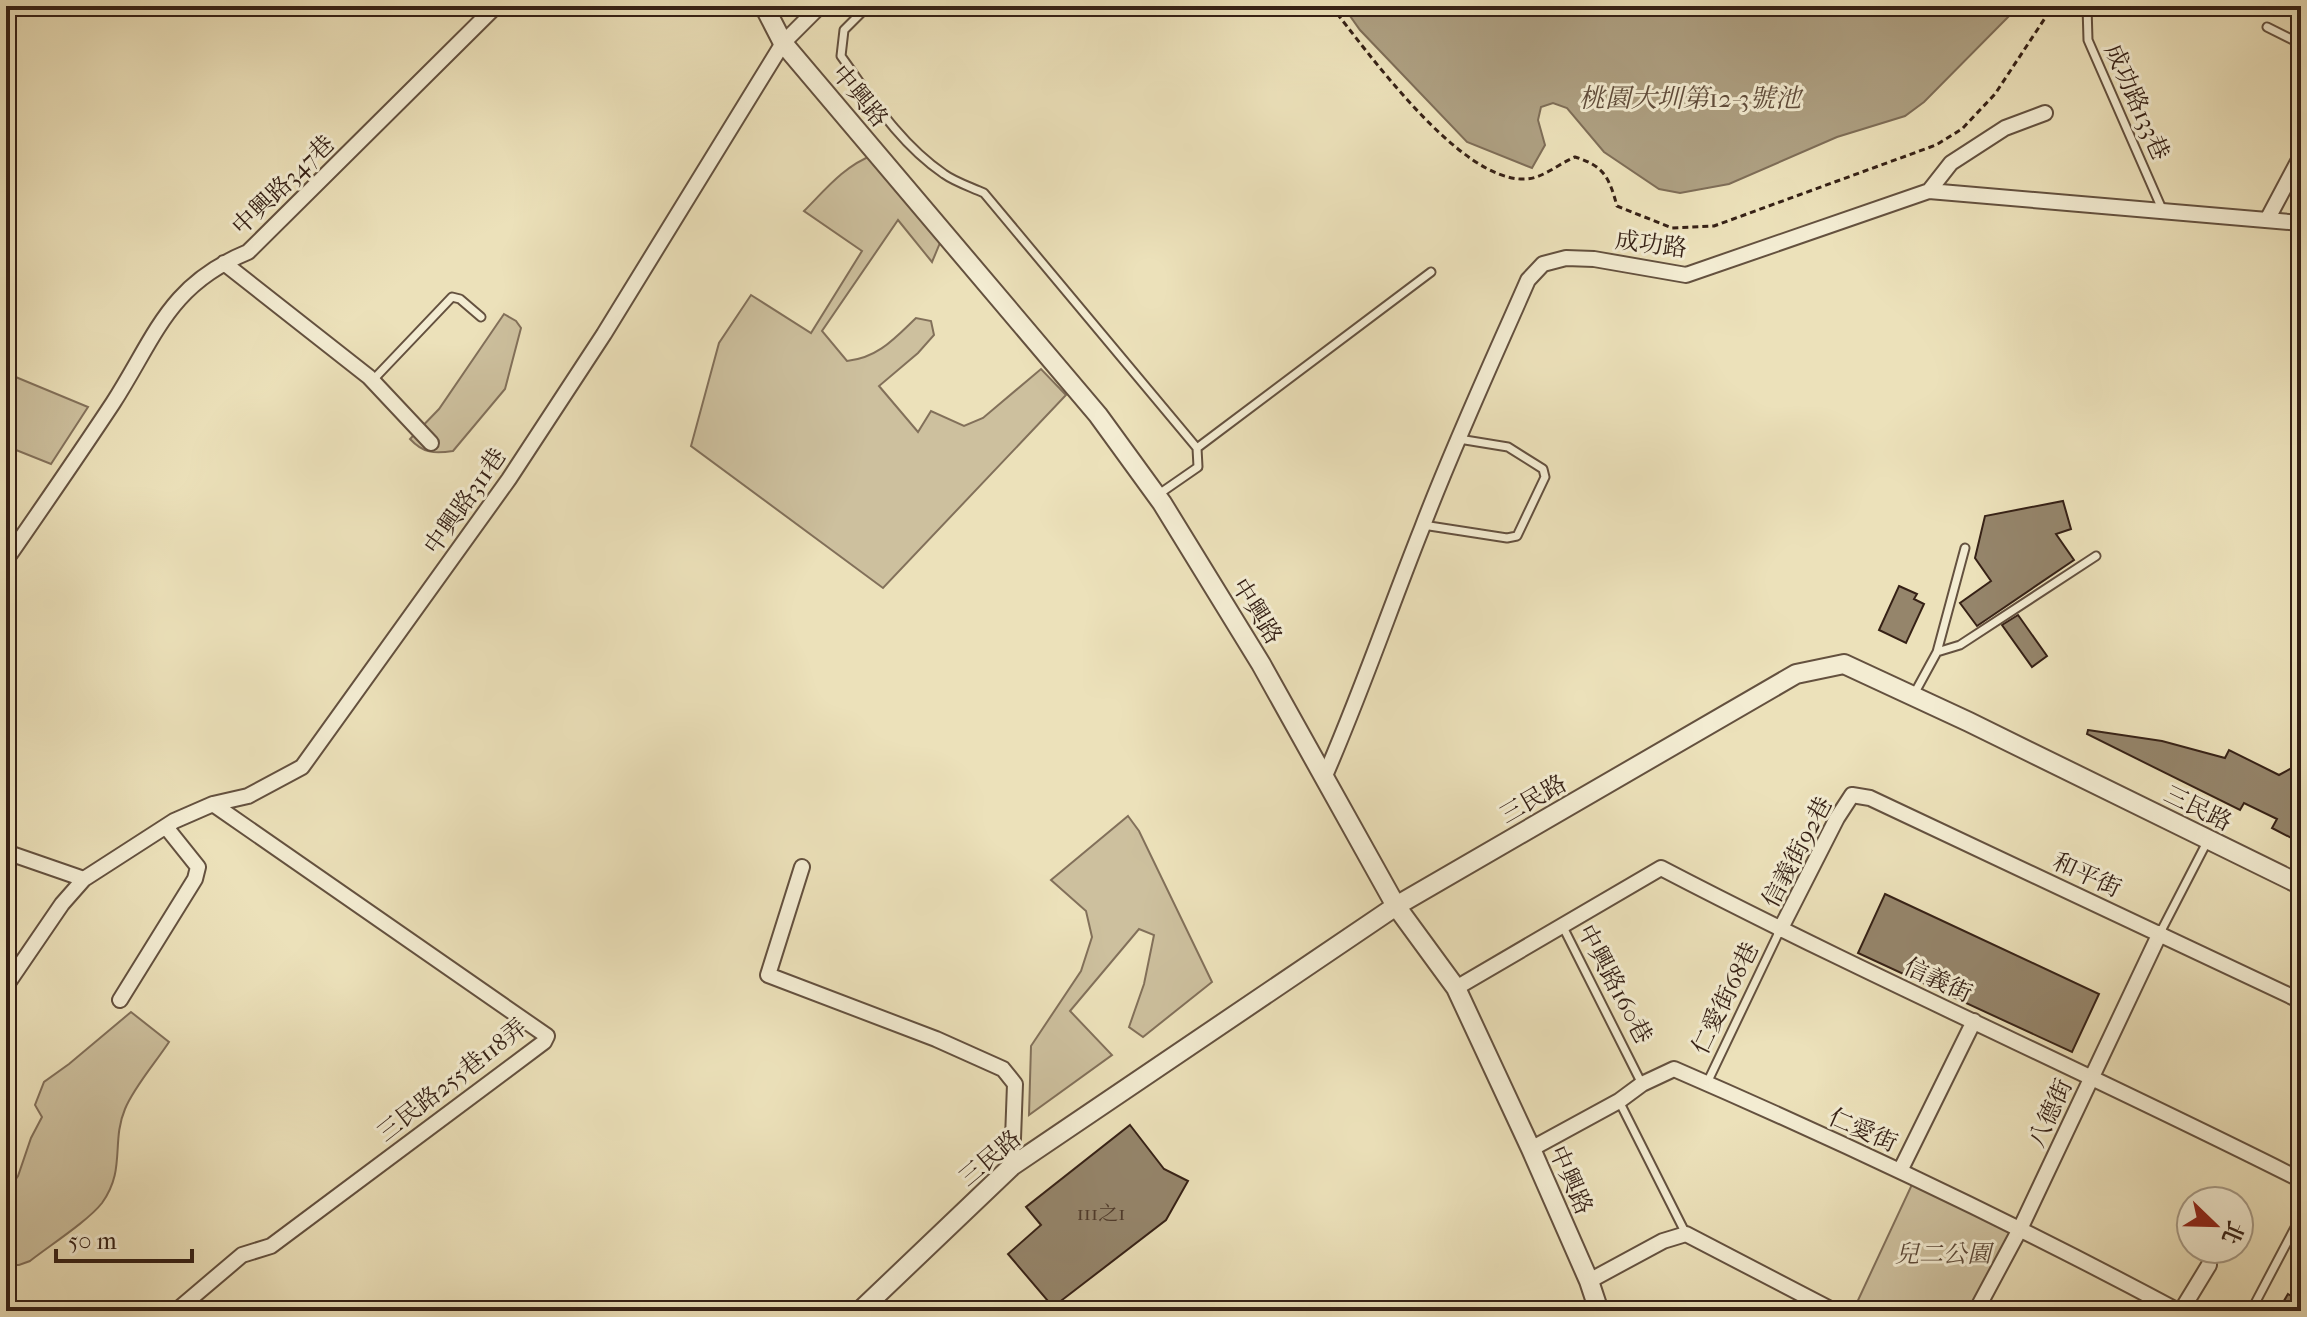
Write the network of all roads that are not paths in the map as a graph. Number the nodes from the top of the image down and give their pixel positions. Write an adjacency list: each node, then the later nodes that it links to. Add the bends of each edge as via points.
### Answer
1 (496, 6): 15 (street, 中興路347巷, via 248,252)
2 (764, 6): 7 (street, 中興路)
3 (820, 6): 7 (street, 中興路311巷)
4 (868, 6): 21 (lane, via 844,30 841,56 894,129 946,176 984,193)
5 (2087, 6): 12 (lane, 成功路133巷, via 2088,40)
6 (2267, 27): 8 (lane)
7 (783, 43): 22 (street, 中興路, via 1098,415); 31 (street, 中興路311巷, via 509,479 302,767 248,796)
8 (2301, 44)
9 (2045, 113): 11 (street, via 2005,128 1951,163)
10 (2301, 156): 13 (street)
11 (1929, 191): 12 (street, 成功路); 19 (street, 成功路, via 1686,275 1594,259 1543,264 1528,280)
12 (2163, 211): 13 (street, 成功路)
13 (2267, 220): 14 (street, 成功路)
14 (2301, 223)
15 (224, 263): 18 (street); 26 (street, 中興路347巷, via 200,277 156,327 113,402)
16 (1431, 272): 21 (lane)
17 (481, 317): 18 (lane, via 452,297)
18 (372, 381): 20 (street)
19 (1459, 439): 23 (street, 成功路); 23 (lane, via 1508,447 1543,469 1545,477 1517,536)
20 (431, 443)
21 (1197, 448): 22 (lane, via 1198,467)
22 (1157, 495): 29 (street, 中興路)
23 (1423, 525): 29 (street, 成功路)
24 (1965, 548): 27 (lane)
25 (2096, 556): 27 (lane, via 1960,645)
26 (6, 560)
27 (1937, 652): 28 (lane)
28 (1913, 696): 33 (street, 三民路); 38 (street, 三民路, via 1844,664 1796,674)
29 (1324, 778): 38 (street, 中興路)
30 (1852, 795): 40 (street, 信義街92巷); 41 (street, 和平街, via 1870,798)
31 (213, 804): 32 (street, 中興路311巷); 61 (street, 三民路255巷118弄, via 547,1036 271,1246 242,1255)
32 (166, 827): 36 (street, 中興路311巷); 44 (street, via 198,867)
33 (2208, 840): 37 (street, 三民路); 41 (lane)
34 (6, 852): 36 (street)
35 (802, 867): 52 (street, via 768,975 1003,1069 1015,1084)
36 (84, 879): 42 (street, 中興路311巷)
37 (2301, 885)
38 (1396, 906): 43 (street, 中興路); 52 (street, 三民路)
39 (1562, 925): 40 (street, 信義街, via 1661,868); 43 (street, 中興路160巷); 49 (lane, 中興路160巷)
40 (1780, 930): 46 (street, 信義街); 48 (lane, 仁愛街68巷)
41 (2160, 933): 45 (street, 和平街); 47 (street, 八德街)
42 (6, 986)
43 (1456, 988): 51 (street, 中興路)
44 (120, 1000)
45 (2301, 1001)
46 (1974, 1021): 47 (street, 信義街); 53 (street)
47 (2091, 1076): 54 (street, 信義街); 56 (street, 八德街)
48 (1706, 1083): 49 (street, 仁愛街, via 1674,1069); 53 (street, 仁愛街)
49 (1642, 1084): 50 (street, 仁愛街)
50 (1619, 1101): 51 (street, 仁愛街); 57 (lane)
51 (1531, 1149): 59 (street, 中興路)
52 (1012, 1166): 62 (street, 三民路)
53 (1900, 1171): 56 (street, 仁愛街)
54 (2301, 1180)
55 (2301, 1216): 68 (lane)
56 (2020, 1229): 60 (street, 仁愛街); 65 (street, 八德街)
57 (1686, 1234): 59 (street); 64 (street)
58 (2209, 1265): 67 (street, 仁愛街)
59 (1589, 1281): 63 (street, 中興路)
60 (2152, 1297): 66 (street); 67 (street, 仁愛街)
61 (176, 1311)
62 (860, 1311)
63 (1599, 1311)
64 (1834, 1311)
65 (1976, 1311)
66 (2143, 1311)
67 (2179, 1311)
68 (2251, 1311)

